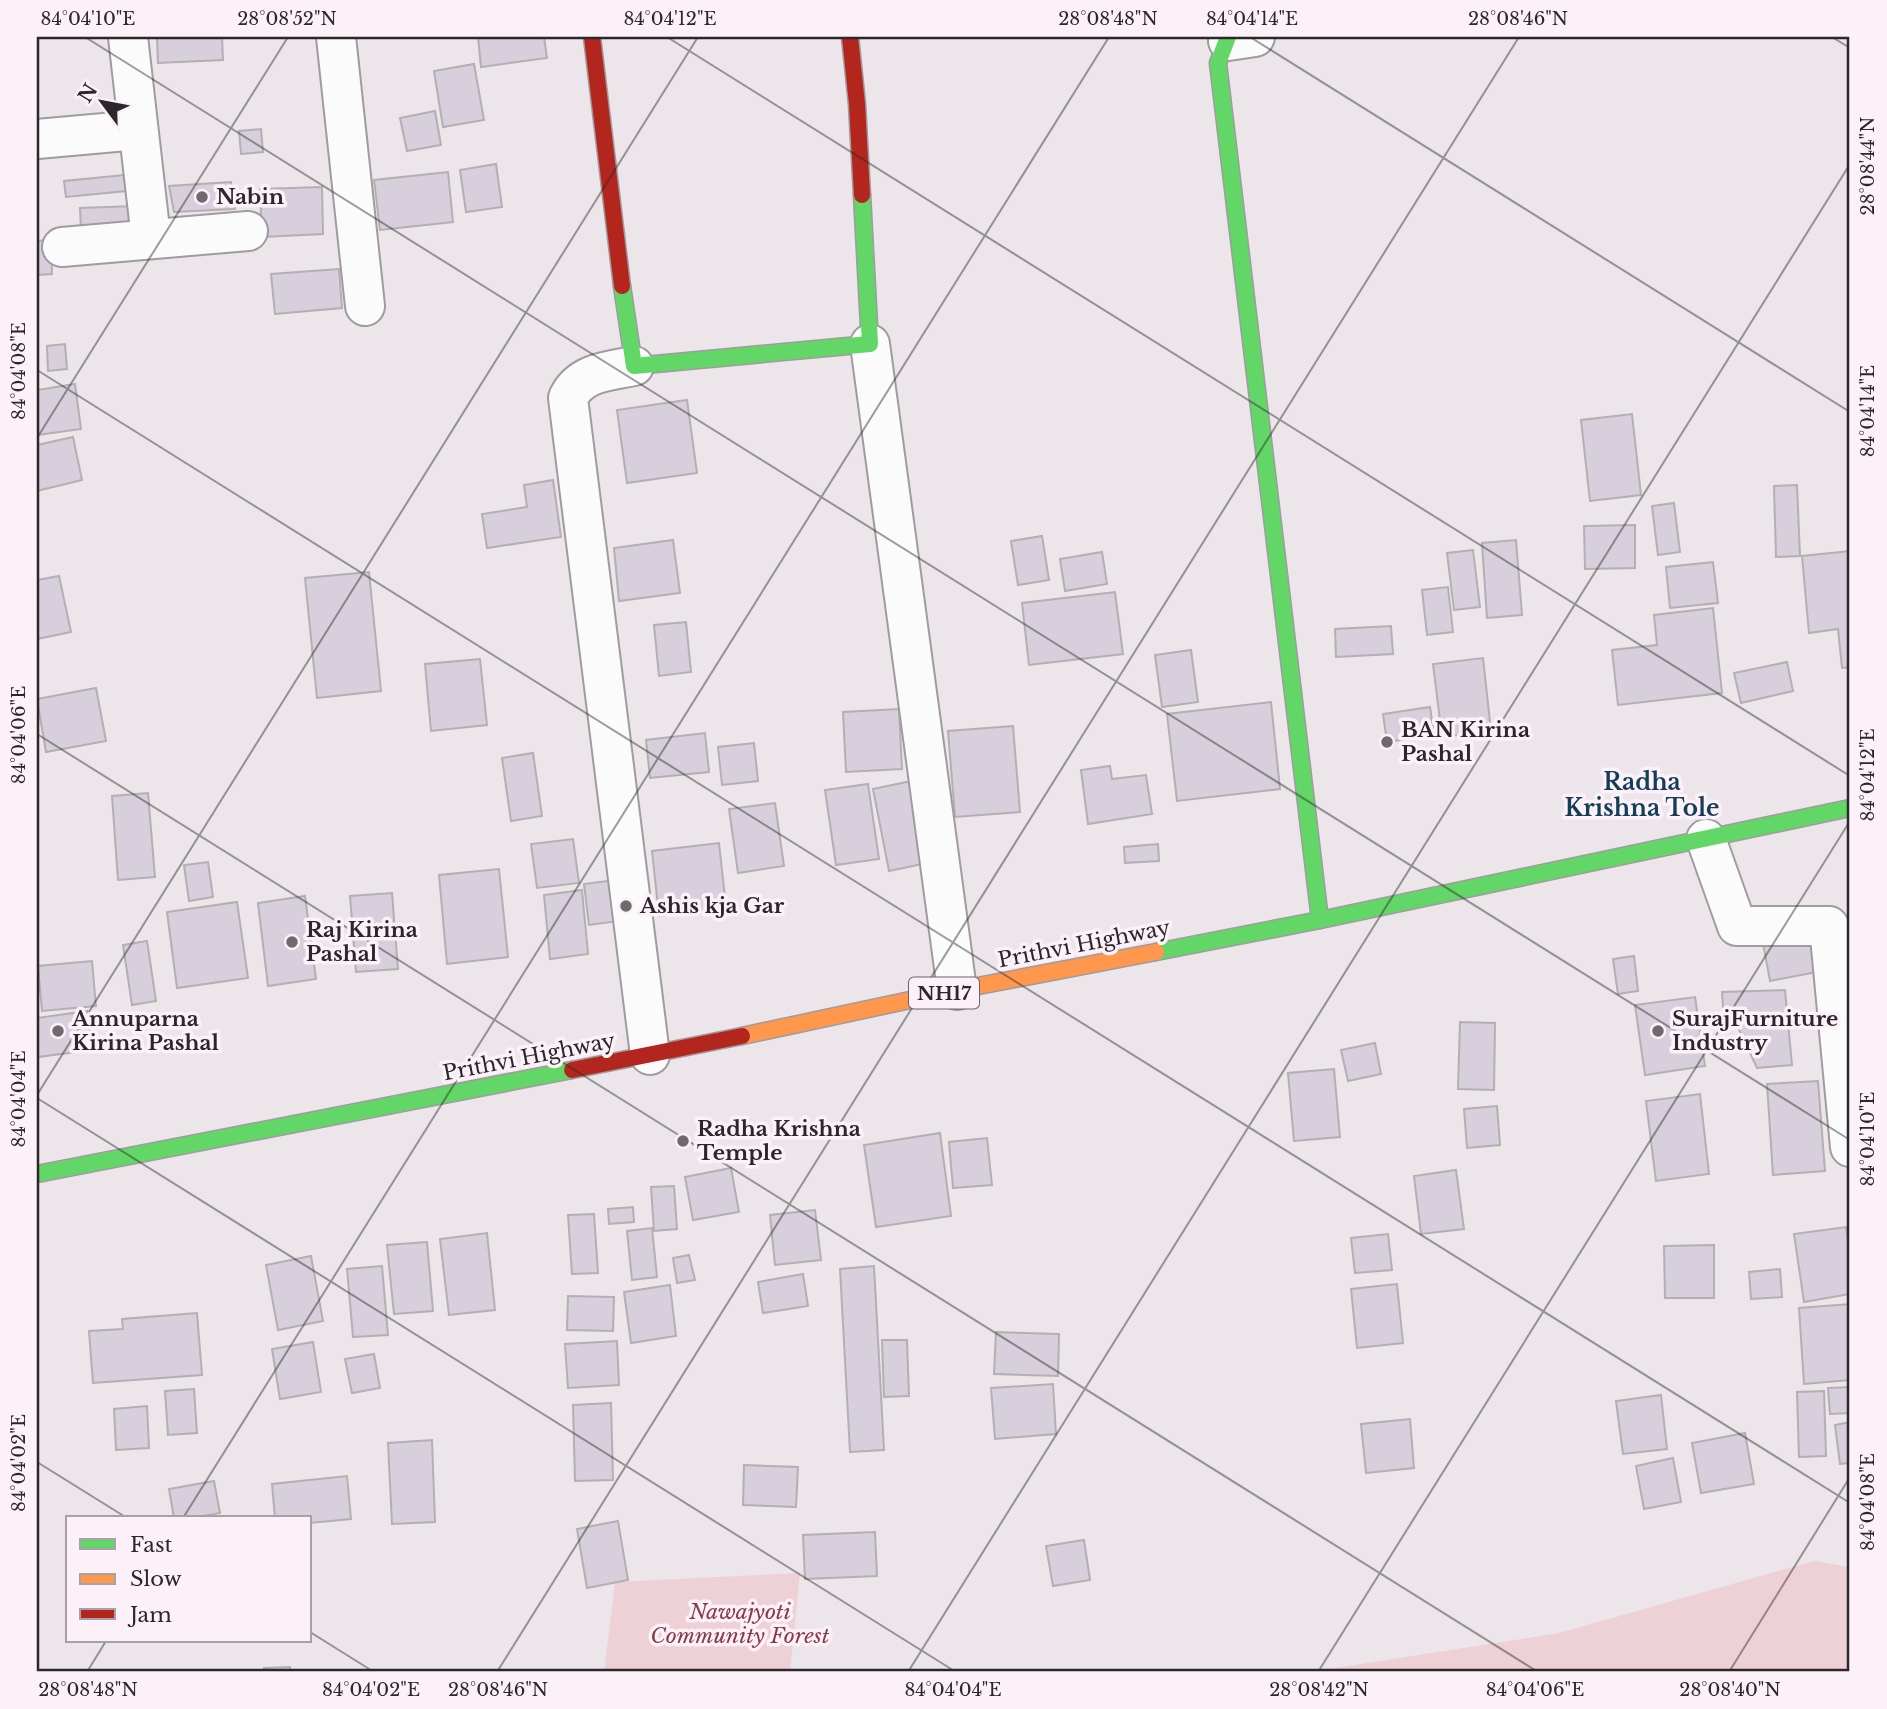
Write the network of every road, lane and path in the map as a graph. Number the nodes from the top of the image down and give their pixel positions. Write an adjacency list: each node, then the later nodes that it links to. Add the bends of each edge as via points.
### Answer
1 (128, 37): 6 (street)
2 (336, 37): 11 (street)
3 (592, 37): 13 (main road)
4 (850, 37): 12 (main road)
5 (1237, 38): 16 (main road, via 1218,63)
6 (138, 130): 7 (street); 9 (street)
7 (37, 139)
8 (248, 231): 9 (street)
9 (150, 238): 10 (street)
10 (62, 247)
11 (365, 306)
12 (870, 344): 13 (main road); 17 (street)
13 (634, 366): 18 (street, via 588,376 573,386 568,398)
14 (1850, 808): 15 (main road, Prithvi Highway / NH17)
15 (1706, 839): 16 (main road, Prithvi Highway / NH17); 19 (street, via 1737,926 1829,926)
16 (1320, 920): 17 (main road, Prithvi Highway / NH17)
17 (957, 990): 18 (main road, Prithvi Highway / NH17)
18 (650, 1055): 20 (main road, Prithvi Highway / NH17)
19 (1850, 1147)
20 (37, 1174)

